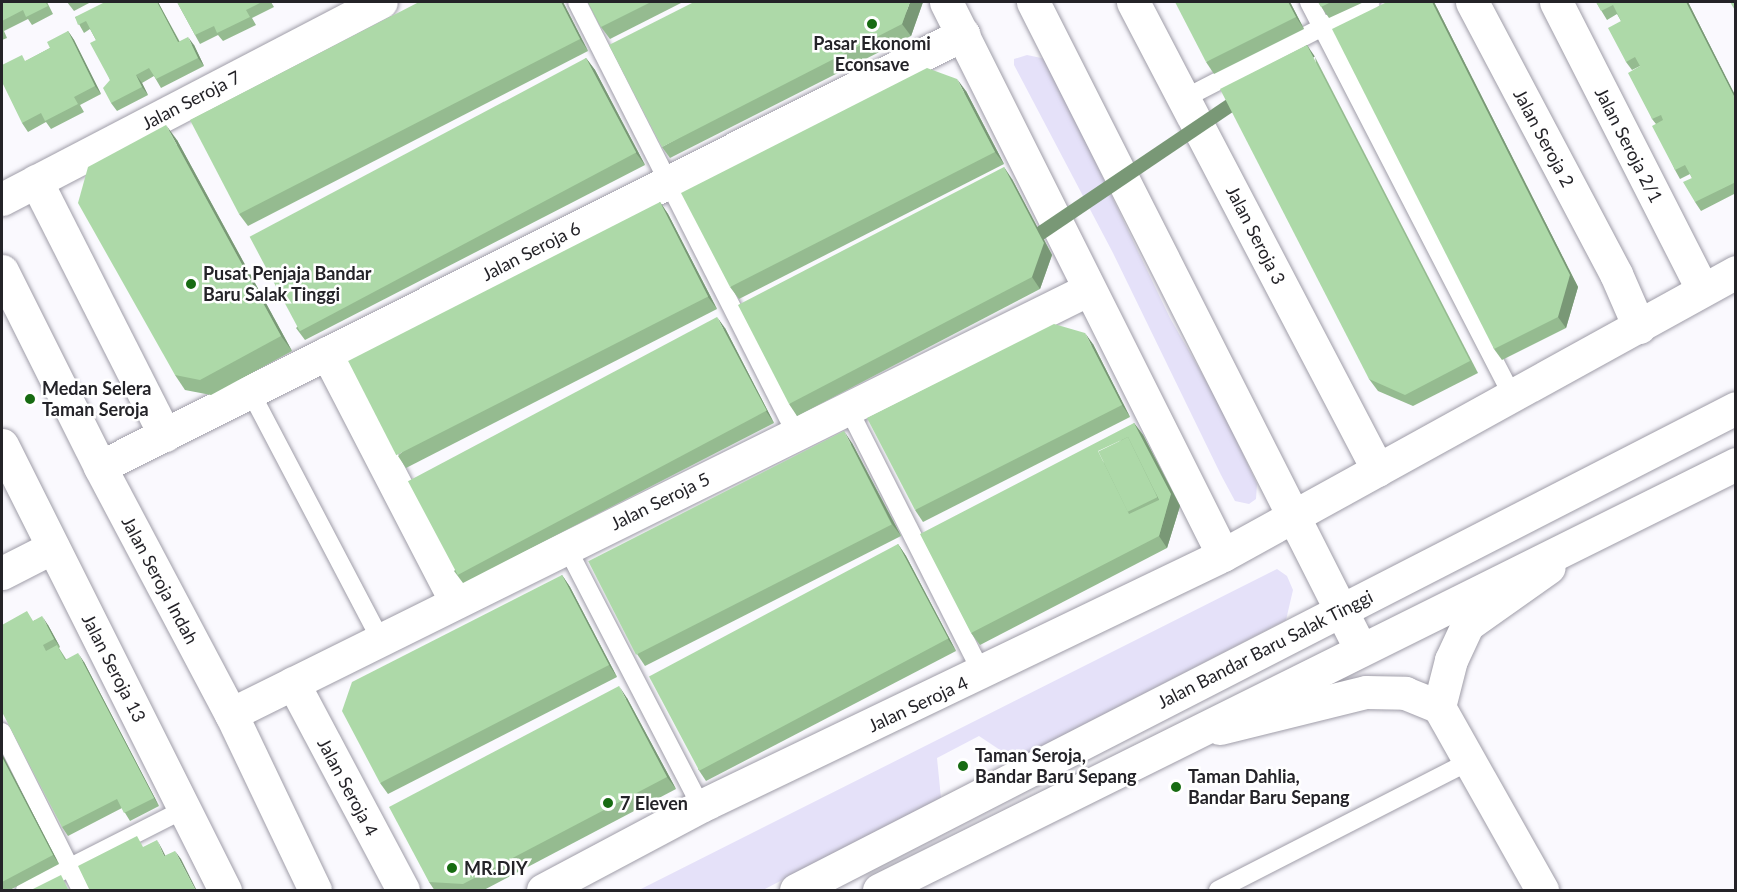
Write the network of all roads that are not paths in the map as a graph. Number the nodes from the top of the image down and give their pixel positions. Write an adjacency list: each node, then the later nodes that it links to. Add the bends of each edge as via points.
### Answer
1 (381, 2): 13 (street, Jalan Seroja 7)
2 (577, 2): 14 (lane)
3 (946, 2): 11 (street)
4 (1033, 2): 32 (street)
5 (1133, 2): 12 (street, Jalan Seroja 3)
6 (1309, 2): 10 (lane)
7 (1371, 2): 10 (lane)
8 (1472, 2): 20 (street, Jalan Seroja 2, via 1616,274)
9 (1556, 2): 19 (street, Jalan Seroja 2/1)
10 (1322, 27): 12 (lane); 23 (lane)
11 (963, 34): 14 (street, Jalan Seroja 6); 18 (street)
12 (1185, 98): 31 (street, Jalan Seroja 3)
13 (36, 181): 15 (street, Jalan Seroja 7); 27 (street)
14 (668, 182): 21 (street, Jalan Seroja 6); 26 (lane)
15 (2, 199)
16 (2, 271): 30 (street, Jalan Seroja Indah)
17 (1736, 272): 19 (street, Jalan Seroja 4)
18 (1089, 289): 24 (street, Jalan Seroja 5); 36 (street)
19 (1702, 289): 20 (street, Jalan Seroja 4)
20 (1639, 327): 23 (street, Jalan Seroja 4)
21 (327, 353): 22 (street, Jalan Seroja 6); 38 (street)
22 (250, 392): 27 (street, Jalan Seroja 6); 40 (lane)
23 (1513, 398): 31 (street, Jalan Seroja 4)
24 (848, 408): 26 (street, Jalan Seroja 5); 42 (lane)
25 (1736, 408): 39 (street, Jalan Bandar Baru Salak Tinggi)
26 (796, 434): 35 (street, Jalan Seroja 5)
27 (165, 435): 30 (street, Jalan Seroja 6)
28 (2, 445): 34 (street, Jalan Seroja 13)
29 (1736, 464): 33 (street)
30 (100, 467): 45 (street, Jalan Seroja Indah)
31 (1378, 470): 32 (street, Jalan Seroja 4)
32 (1292, 517): 36 (street, Jalan Seroja 4); 39 (street)
33 (1605, 528): 41 (street); 44 (street, via 1467,625 1451,660)
34 (53, 547): 37 (street); 50 (street, Jalan Seroja 13)
35 (567, 548): 38 (street, Jalan Seroja 5); 49 (lane)
36 (1223, 555): 42 (street, Jalan Seroja 4)
37 (2, 573)
38 (456, 602): 40 (street, Jalan Seroja 5)
39 (1339, 610): 41 (street); 58 (street, Jalan Bandar Baru Salak Tinggi)
40 (381, 640): 43 (street, Jalan Seroja 5)
41 (1361, 650): 47 (street)
42 (982, 673): 49 (street, Jalan Seroja 4)
43 (293, 683): 45 (street, Jalan Seroja 5); 56 (street, Jalan Seroja 4)
44 (1439, 707): 47 (street, via 1405,693 1366,692); 48 (street)
45 (231, 714): 55 (street, Jalan Seroja Indah)
46 (2, 732): 51 (lane)
47 (1192, 735): 59 (street)
48 (1470, 761): 60 (lane); 61 (street)
49 (701, 806): 57 (street, Jalan Seroja 4)
50 (185, 809): 51 (lane); 54 (street, Jalan Seroja 13)
51 (70, 868): 52 (lane); 53 (lane)
52 (25, 891)
53 (81, 891)
54 (225, 891)
55 (315, 891)
56 (403, 891)
57 (543, 891)
58 (796, 891)
59 (879, 891)
60 (1218, 891)
61 (1542, 891)

